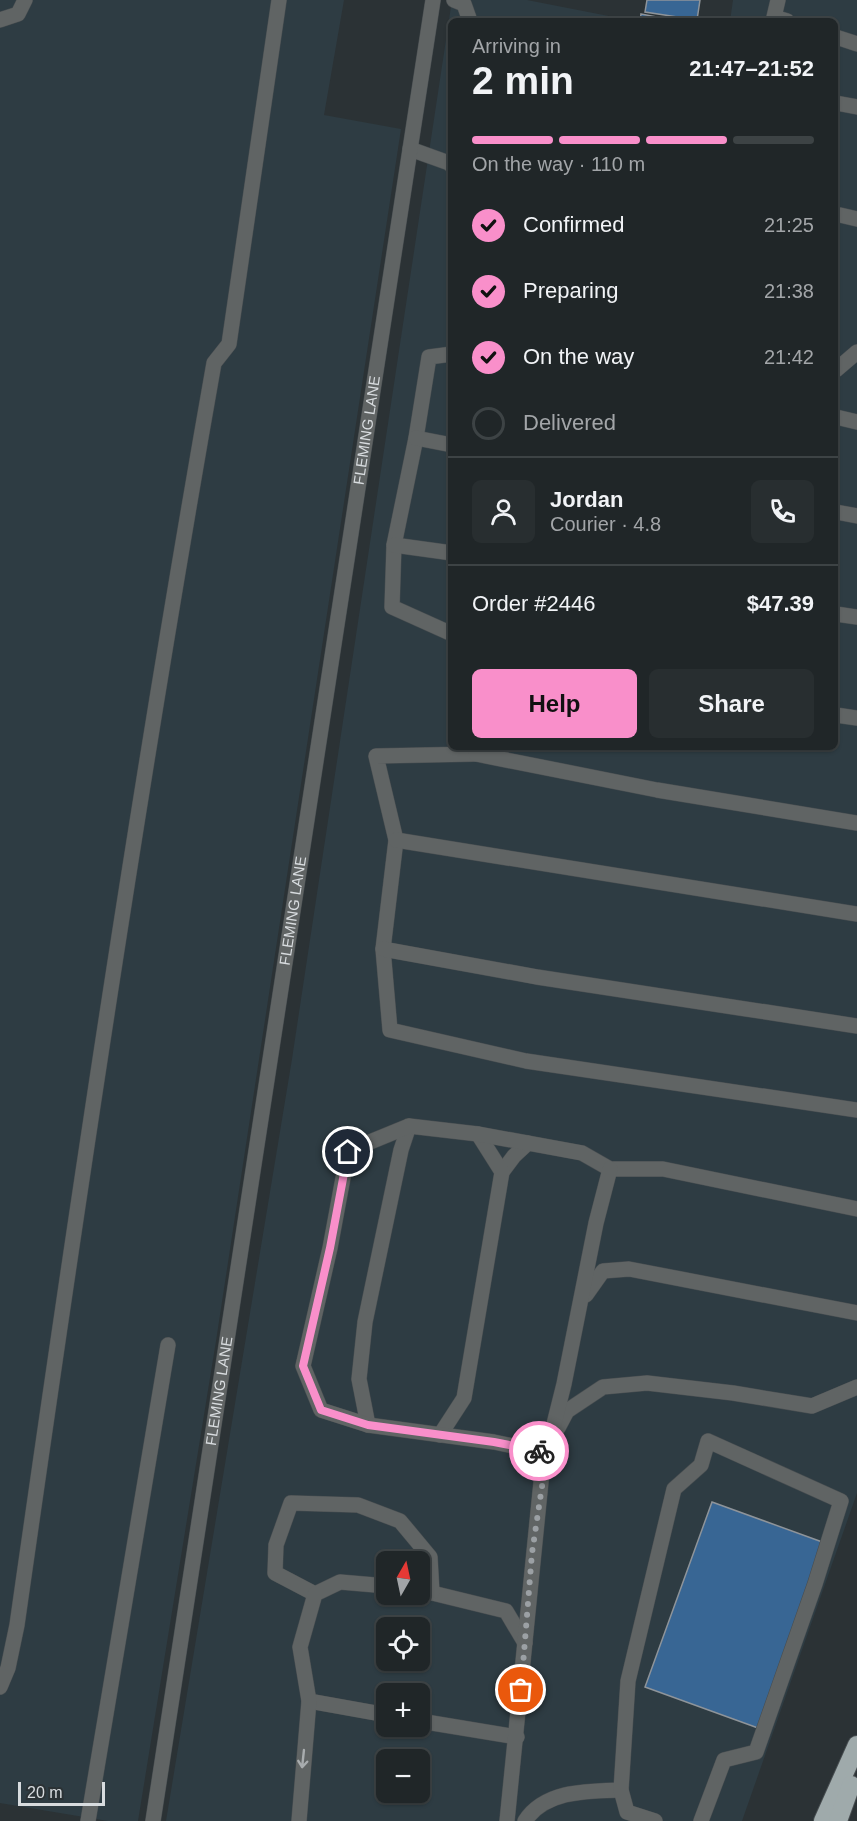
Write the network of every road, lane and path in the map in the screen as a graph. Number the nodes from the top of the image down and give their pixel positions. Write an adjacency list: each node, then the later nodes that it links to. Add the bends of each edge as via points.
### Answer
1 (25, 0): 8 (lane, via 18,14)
2 (279, 0): 58 (lane, via 229,344 214,363 171,608 72,1241 17,1625)
3 (433, 0): 13 (lane, FLEMING LANE)
4 (454, 0): 6 (lane, via 464,4)
5 (778, 0): 7 (lane, via 774,17)
6 (469, 18)
7 (778, 18)
8 (0, 20)
9 (838, 38): 10 (lane)
10 (857, 44)
11 (838, 103): 12 (lane)
12 (857, 107)
13 (410, 149): 14 (lane); 67 (lane, FLEMING LANE)
14 (448, 163)
15 (840, 215): 16 (lane)
16 (857, 219)
17 (857, 352): 19 (lane)
18 (448, 355): 22 (lane, via 429,357)
19 (838, 368)
20 (838, 417): 21 (lane)
21 (857, 422)
22 (416, 438): 23 (lane); 26 (lane)
23 (448, 444)
24 (838, 512): 25 (lane)
25 (857, 516)
26 (394, 545): 27 (lane); 30 (lane, via 392,607)
27 (448, 553)
28 (838, 614): 29 (lane)
29 (857, 617)
30 (448, 632)
31 (838, 715): 32 (lane)
32 (857, 718)
33 (476, 751): 34 (lane, via 657,790); 35 (lane, via 376,756)
34 (857, 823)
35 (396, 840): 36 (lane); 37 (lane)
36 (857, 914)
37 (383, 949): 38 (lane); 39 (lane, via 390,1030 526,1061)
38 (857, 1026)
39 (857, 1110)
40 (409, 1126): 41 (lane); 50 (lane, via 365,1322 359,1378); 50 (lane, via 348,1152 303,1366 321,1410)
41 (478, 1134): 42 (lane); 44 (lane)
42 (528, 1143): 43 (lane, via 582,1153); 44 (lane)
43 (610, 1169): 45 (lane, via 663,1169); 46 (lane)
44 (502, 1172): 51 (lane, via 464,1398)
45 (857, 1209)
46 (582, 1300): 47 (lane, via 603,1271 628,1269); 52 (lane)
47 (857, 1313)
48 (168, 1345): 66 (lane)
49 (857, 1387): 52 (lane, via 812,1406 647,1383 603,1387 567,1411)
50 (368, 1425): 51 (lane)
51 (440, 1435): 52 (lane)
52 (548, 1448): 57 (lane, via 532,1553)
53 (425, 1551): 56 (lane, via 400,1521 358,1505 291,1503 276,1545 275,1573)
54 (376, 1585): 56 (lane, via 340,1582)
55 (430, 1592): 57 (lane, via 506,1611)
56 (315, 1594): 59 (lane, via 300,1647)
57 (525, 1643): 62 (lane)
58 (0, 1688)
59 (309, 1701): 60 (lane); 68 (lane, one-way to 68)
60 (376, 1713)
61 (430, 1723): 62 (lane)
62 (517, 1737): 69 (lane)
63 (857, 1745): 73 (highway)
64 (857, 1767): 74 (highway)
65 (621, 1790): 70 (lane, via 572,1791 530,1812); 71 (lane, via 627,1812); 72 (lane, via 628,1681 674,1489 701,1465 708,1441 841,1501 756,1752 724,1760)
66 (88, 1821)
67 (153, 1821)
68 (299, 1821)
69 (507, 1821)
70 (525, 1821)
71 (655, 1821)
72 (701, 1821)
73 (823, 1821)
74 (838, 1821)

